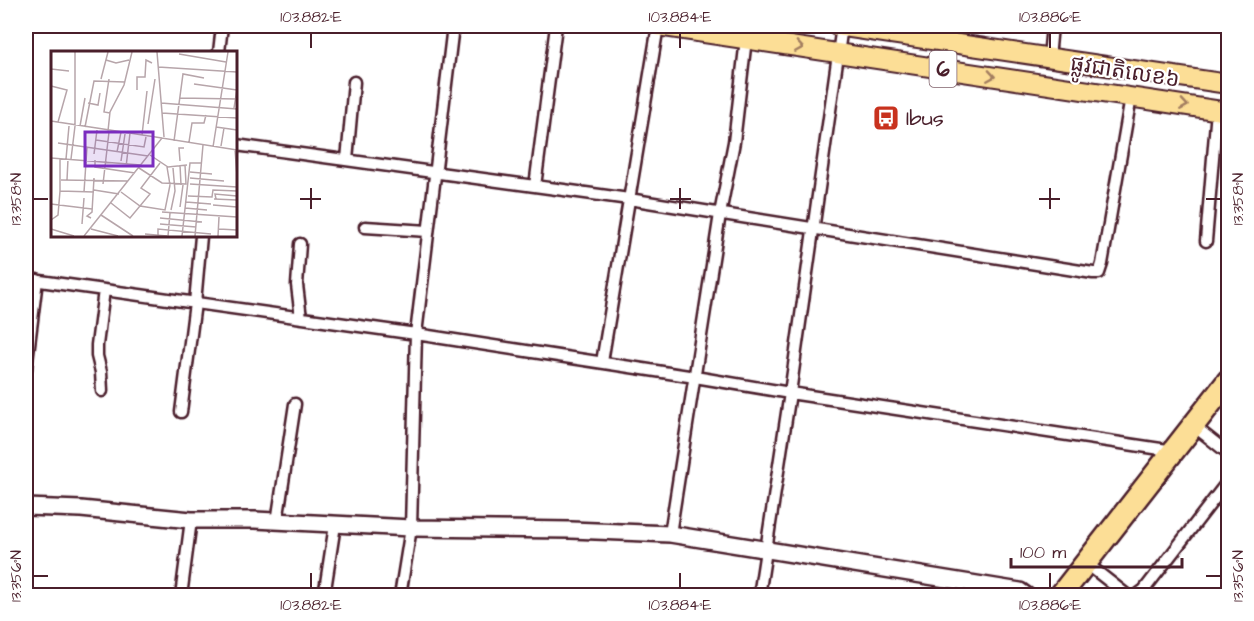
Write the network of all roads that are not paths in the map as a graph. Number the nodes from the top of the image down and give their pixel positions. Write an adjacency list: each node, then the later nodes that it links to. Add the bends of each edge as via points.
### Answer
1 (222, 26): 9 (street)
2 (453, 26): 18 (street)
3 (556, 26): 19 (street)
4 (658, 26): 8 (main road, ផ្លូវជាតិលេខ៦ / 6); 20 (street)
5 (837, 26): 6 (main road, ផ្លូវជាតិលេខ៦ / 6)
6 (842, 26): 10 (street); 11 (main road, ផ្លូវជាតិលេខ៦ / 6)
7 (1052, 26): 11 (street)
8 (746, 39): 10 (main road, ផ្លូវជាតិលេខ៦ / 6, one-way to 10); 21 (street, via 734,142)
9 (219, 51)
10 (838, 53): 14 (main road, ផ្លូវជាតិលេខ៦ / 6, one-way to 14); 23 (street)
11 (1049, 58): 13 (main road, ផ្លូវជាតិលេខ៦ / 6)
12 (354, 82): 17 (street)
13 (1228, 84)
14 (1131, 97): 15 (main road, ផ្លូវជាតិលេខ៦ / 6, one-way to 15); 23 (street, via 1099,273)
15 (1223, 111): 26 (street)
16 (237, 146): 17 (street)
17 (348, 160): 18 (street)
18 (435, 173): 19 (street); 24 (street)
19 (535, 186): 20 (street)
20 (629, 199): 21 (street); 34 (street)
21 (720, 214): 23 (street); 36 (street)
22 (365, 227): 24 (street)
23 (812, 228): 39 (street)
24 (428, 231): 33 (street)
25 (201, 237): 31 (street)
26 (1206, 241)
27 (300, 244): 32 (street, via 297,285)
28 (26, 279): 29 (street)
29 (38, 280): 30 (street); 35 (street)
30 (104, 290): 31 (street); 38 (street, via 97,356)
31 (195, 303): 32 (street); 41 (street)
32 (301, 318): 33 (street)
33 (416, 334): 34 (street); 50 (street)
34 (602, 362): 36 (street)
35 (26, 369)
36 (695, 377): 39 (street); 51 (street)
37 (1228, 381): 42 (highway)
38 (102, 391)
39 (790, 393): 43 (street); 52 (street)
40 (295, 404): 48 (street)
41 (181, 412)
42 (1194, 426): 43 (highway); 44 (street)
43 (1174, 451): 53 (highway)
44 (1228, 453)
45 (1228, 481): 61 (street)
46 (26, 507): 47 (street)
47 (191, 520): 48 (street); 54 (street)
48 (277, 522): 49 (street)
49 (336, 525): 50 (street); 55 (street)
50 (411, 528): 51 (street); 56 (street)
51 (670, 534): 52 (street)
52 (766, 550): 57 (street); 58 (street, via 1020,591)
53 (1086, 562): 59 (highway); 60 (street)
54 (181, 596)
55 (324, 596)
56 (400, 596)
57 (759, 596)
58 (1027, 596)
59 (1060, 596)
60 (1128, 596)
61 (1136, 596)

